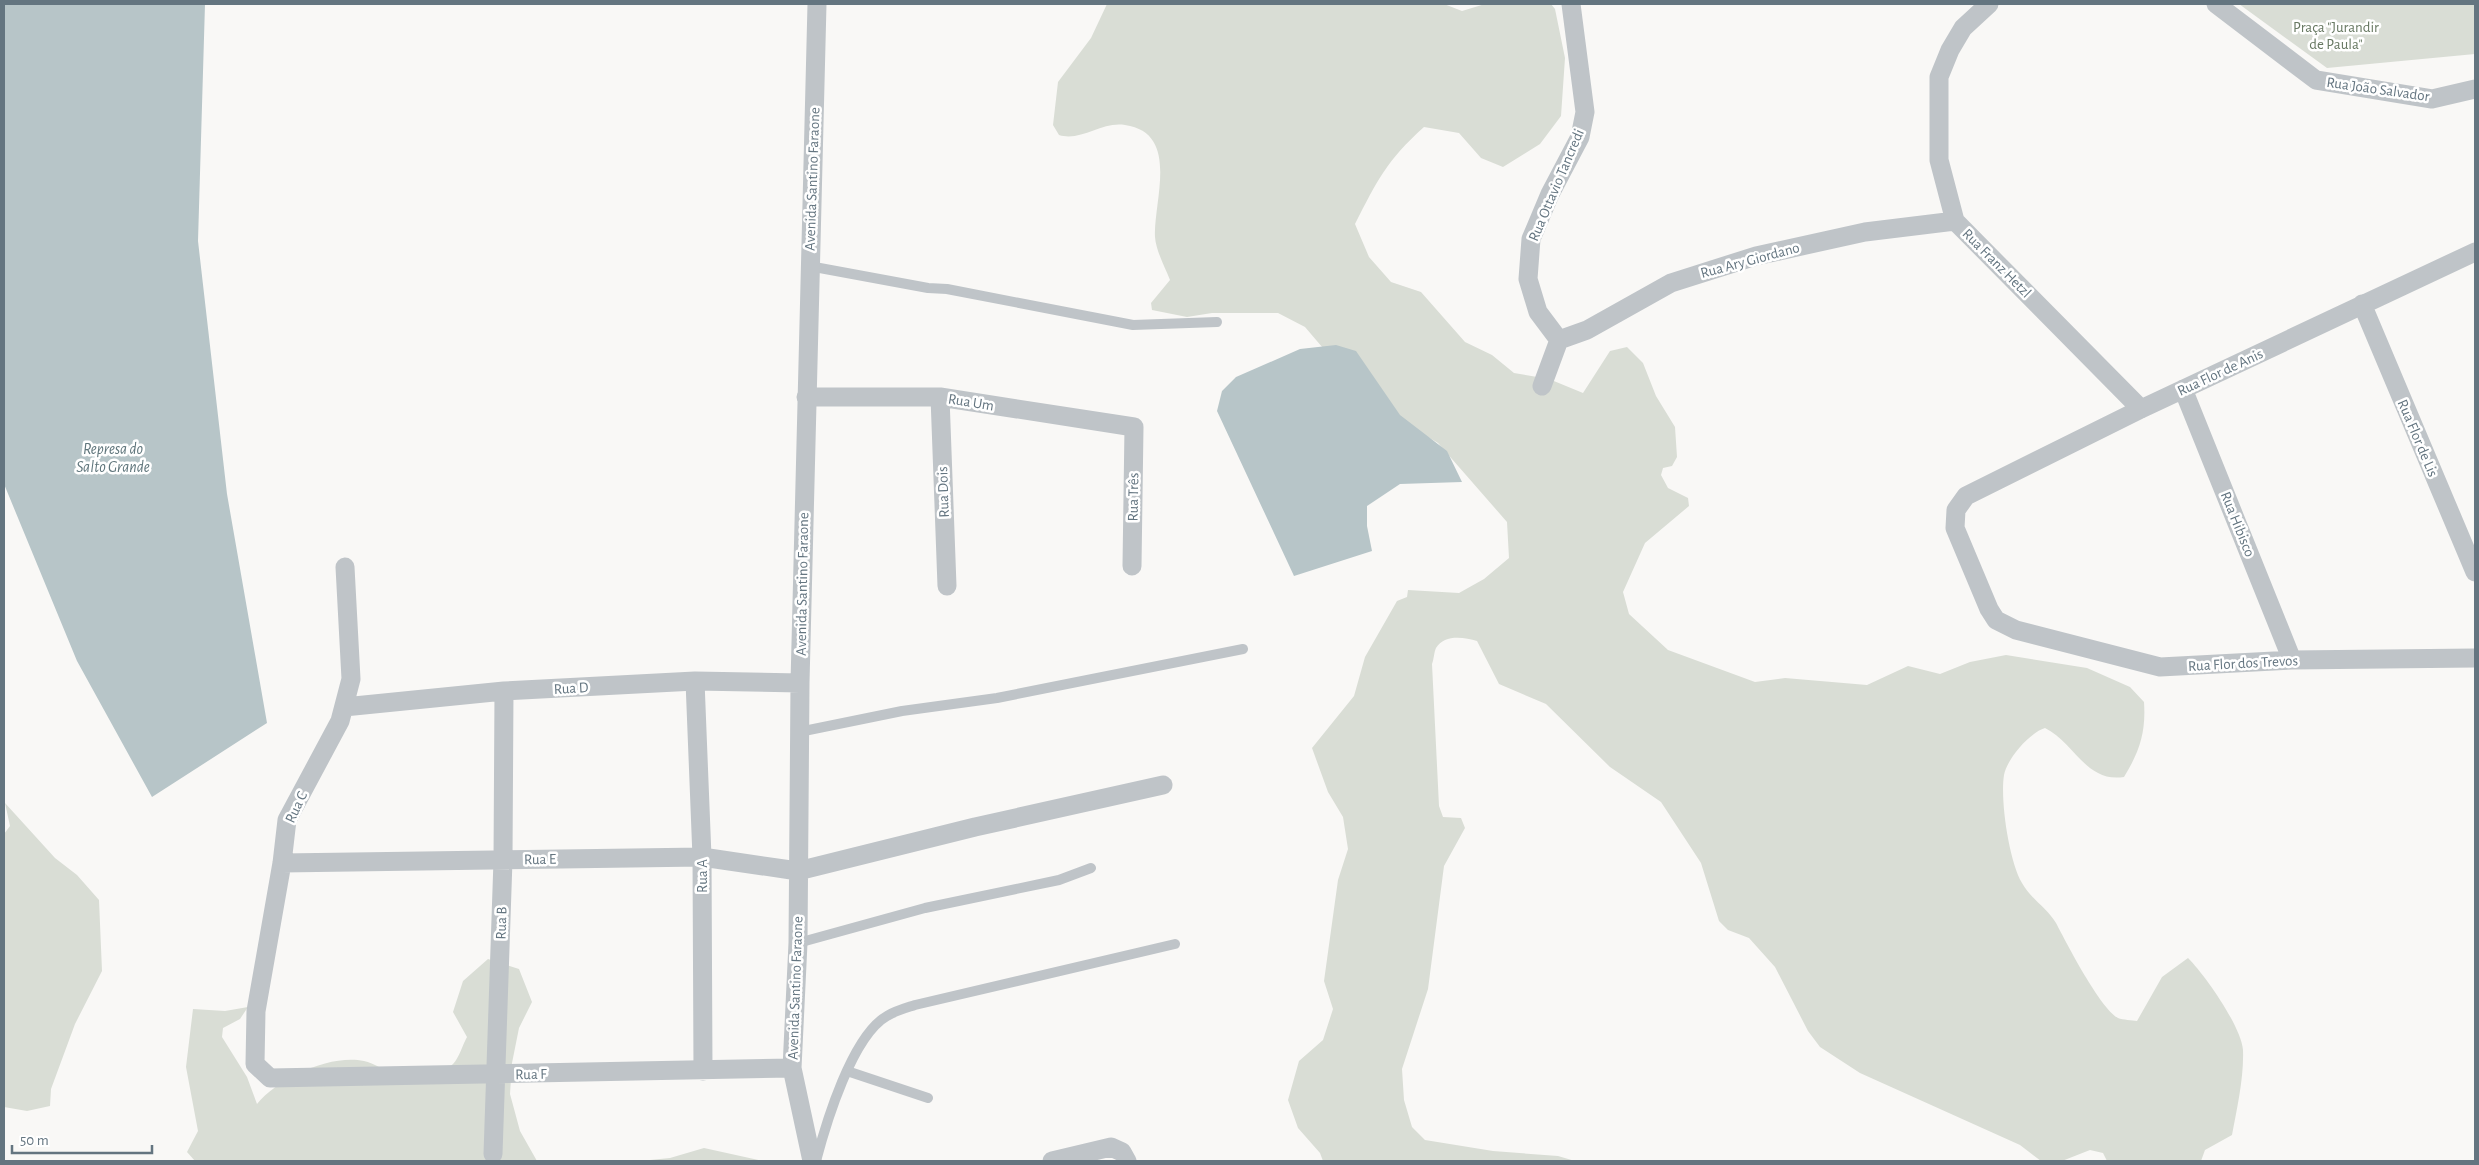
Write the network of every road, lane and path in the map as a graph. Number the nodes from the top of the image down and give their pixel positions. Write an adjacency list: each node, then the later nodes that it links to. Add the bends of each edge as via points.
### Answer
1 (817, 4): 8 (street, Avenida Santino Faraone)
2 (1571, 4): 11 (street, Rua Ottavio Tancredi, via 1585,112 1580,137 1531,239 1528,279 1538,312)
3 (1989, 4): 6 (street, Rua Franz Hetzl, via 1963,28 1939,78 1939,160)
4 (2216, 4): 5 (street, Rua João Salvador, via 2316,80 2432,99)
5 (2475, 89)
6 (1955, 221): 11 (street, Rua Ary Giordano, via 1865,232 1756,256 1671,283 1587,330); 16 (street, Rua Franz Hetzl)
7 (2475, 252): 9 (street, Rua Flor de Anis)
8 (809, 266): 10 (lane, via 1133,325); 14 (street, Avenida Santino Faraone)
9 (2362, 304): 13 (street, Rua Flor de Anis); 21 (street, Rua Flor de Lis)
10 (1217, 322)
11 (1559, 340): 12 (street)
12 (1542, 386)
13 (2184, 389): 16 (street, Rua Flor de Anis); 25 (street, Rua Hibisco)
14 (806, 397): 15 (street, Rua Um); 27 (street, Avenida Santino Faraone)
15 (940, 397): 17 (street, Rua Um); 22 (street, Rua Dois)
16 (2141, 408): 18 (street, Rua Flor de Anis)
17 (1134, 427): 19 (street, Rua Três)
18 (1966, 496): 25 (street, Rua Flor dos Trevos, via 1956,510 1956,528 1986,604 1996,620 2016,630 2160,667)
19 (1132, 566)
20 (345, 567): 29 (street, Rua C, via 351,679)
21 (2475, 572)
22 (947, 586)
23 (1243, 649): 30 (lane, via 997,698 902,711)
24 (2475, 658): 25 (street, Rua Flor dos Trevos)
25 (2292, 660)
26 (695, 681): 27 (street, Rua D); 28 (street, Rua D); 32 (street, Rua A)
27 (800, 683): 30 (street, Avenida Santino Faraone)
28 (504, 691): 29 (street, Rua D); 33 (street, Rua B)
29 (344, 707): 34 (street, Rua C, via 340,721 287,820)
30 (799, 732): 36 (street, Avenida Santino Faraone)
31 (1163, 785): 36 (street)
32 (702, 857): 33 (street, Rua E); 36 (street, Rua E); 40 (street, Rua A)
33 (503, 860): 34 (street, Rua E); 42 (street, Rua B)
34 (282, 863): 43 (street, Rua C, via 256,1011 255,1064)
35 (1091, 868): 37 (lane, via 1058,880 926,908)
36 (798, 871): 37 (street, Avenida Santino Faraone)
37 (798, 943): 39 (street, Avenida Santino Faraone)
38 (1175, 944): 41 (lane, via 915,1005 893,1013 865,1038)
39 (792, 1068): 40 (street, Rua F); 46 (street, Avenida Santino Faraone)
40 (703, 1071): 42 (street, Rua F)
41 (848, 1071): 44 (lane); 46 (lane, via 827,1118)
42 (496, 1075): 43 (street, Rua F); 45 (street, Rua B)
43 (270, 1078)
44 (928, 1098)
45 (493, 1154)
46 (814, 1161)
47 (1052, 1161): 48 (street, via 1111,1147 1122,1152)
48 (1127, 1161)

